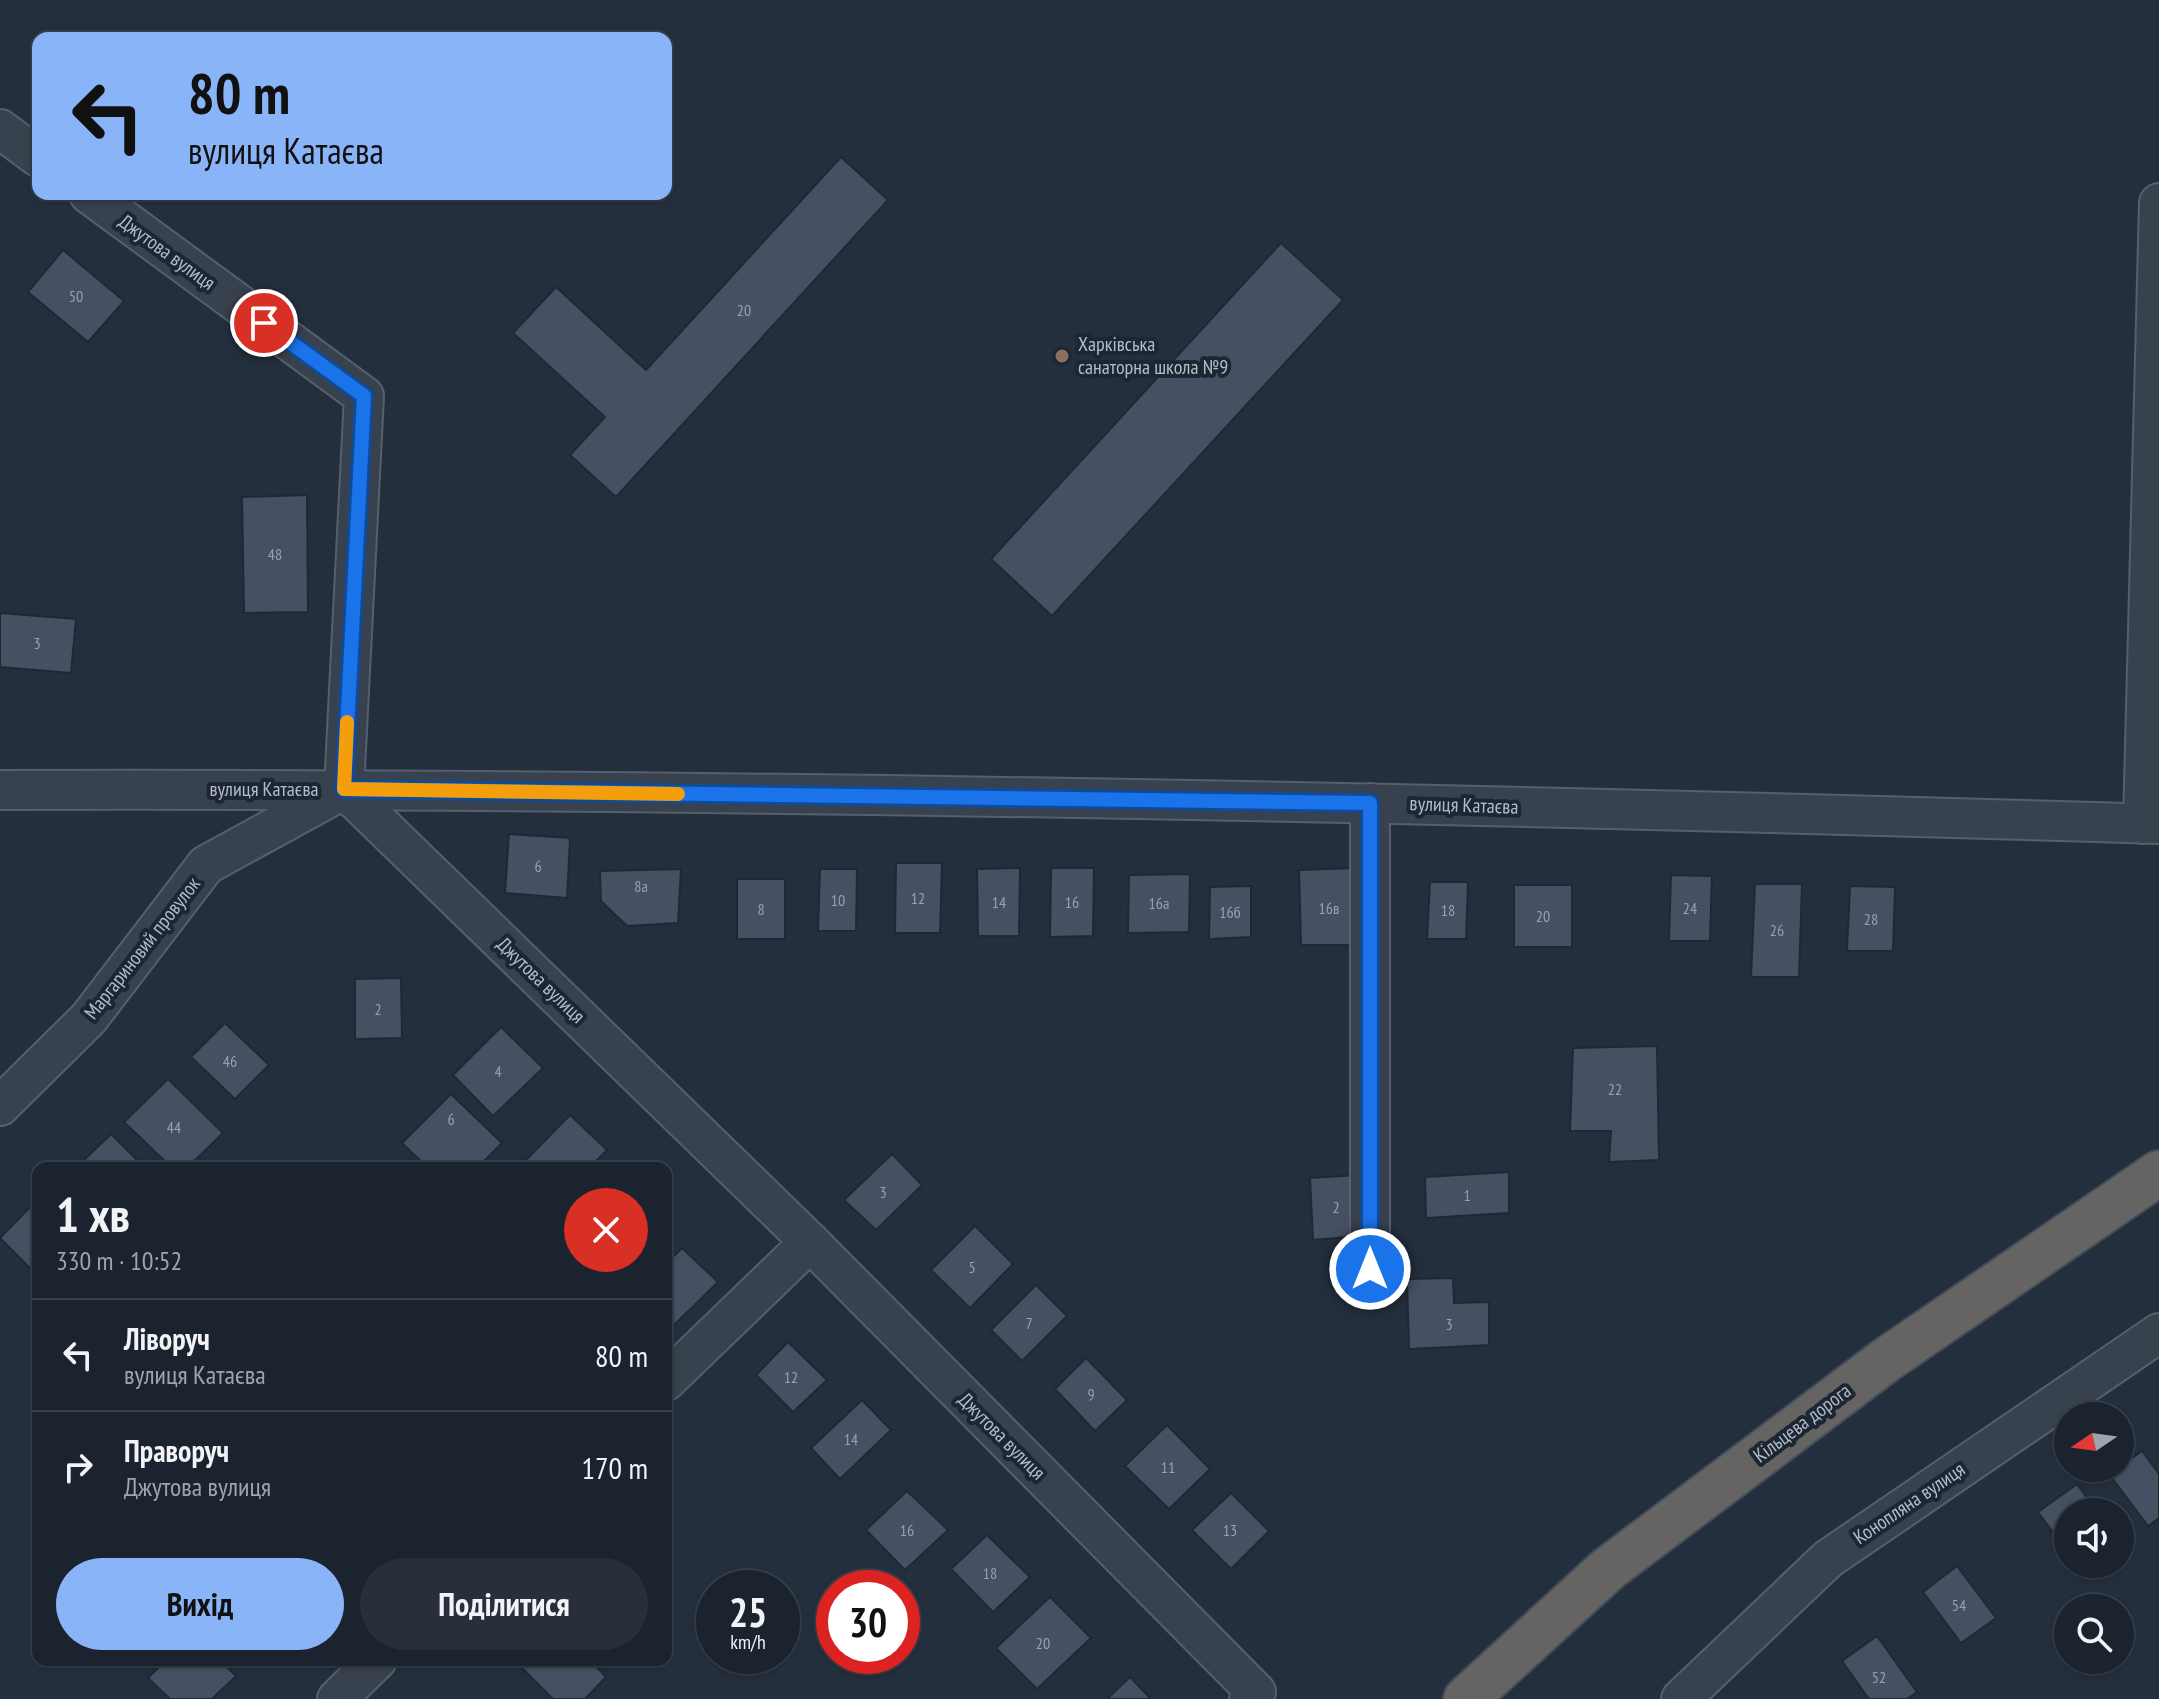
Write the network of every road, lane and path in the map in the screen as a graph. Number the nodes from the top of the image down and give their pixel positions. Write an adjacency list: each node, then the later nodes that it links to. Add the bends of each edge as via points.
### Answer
1 (0, 129): 2 (street)
2 (32, 153)
3 (97, 200): 5 (street, Джутова вулиця, via 364,396)
4 (2159, 203): 8 (street)
5 (344, 789): 6 (street, вулиця Катаєва); 7 (street, вулиця Катаєва); 9 (street, Маргариновий провулок, via 206,865 89,1018); 11 (street, Джутова вулиця)
6 (0, 790)
7 (1370, 803): 8 (street, вулиця Катаєва); 12 (street)
8 (2151, 824)
9 (0, 1106)
10 (2159, 1173): 18 (highway, Кільцева дорога, via 1886,1360 1608,1569)
11 (810, 1242): 14 (street); 16 (street, Джутова вулиця)
12 (1370, 1269)
13 (2159, 1333): 19 (street, Конопляна вулиця, via 1828,1559)
14 (672, 1375)
15 (371, 1666): 17 (street)
16 (1252, 1696)
17 (337, 1699)
18 (1466, 1699)
19 (1681, 1699)

